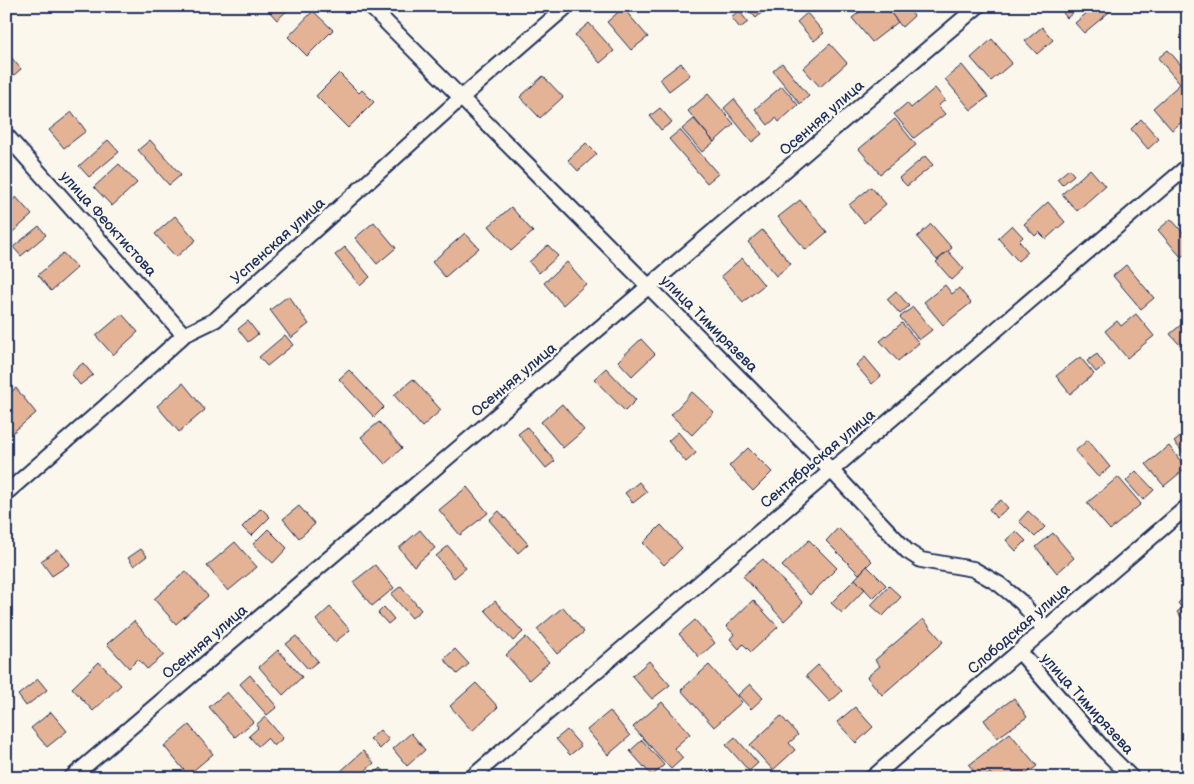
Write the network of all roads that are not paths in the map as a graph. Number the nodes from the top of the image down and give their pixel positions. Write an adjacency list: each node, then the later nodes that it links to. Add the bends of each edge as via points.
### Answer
1 (370, 6): 4 (street, улица Тимирязева)
2 (567, 6): 4 (street, Успенская улица)
3 (978, 6): 7 (street, Осенняя улица)
4 (462, 97): 7 (street, улица Тимирязева); 8 (street, Успенская улица, via 214,320)
5 (6, 135): 8 (street, улица Феоктистова)
6 (1188, 166): 9 (street, Сентябрьская улица)
7 (650, 286): 9 (street, улица Тимирязева); 14 (street, Осенняя улица)
8 (184, 335): 10 (street, Успенская улица)
9 (831, 470): 12 (street, улица Тимирязева, via 907,551 921,560 973,569 1021,602); 15 (street, Сентябрьская улица)
10 (6, 493)
11 (1188, 506): 12 (street, Слободская улица)
12 (1044, 629): 13 (street, Слободская улица)
13 (1018, 651): 16 (street, Слободская улица); 17 (street, улица Тимирязева)
14 (70, 778)
15 (471, 778)
16 (872, 778)
17 (1132, 778)

